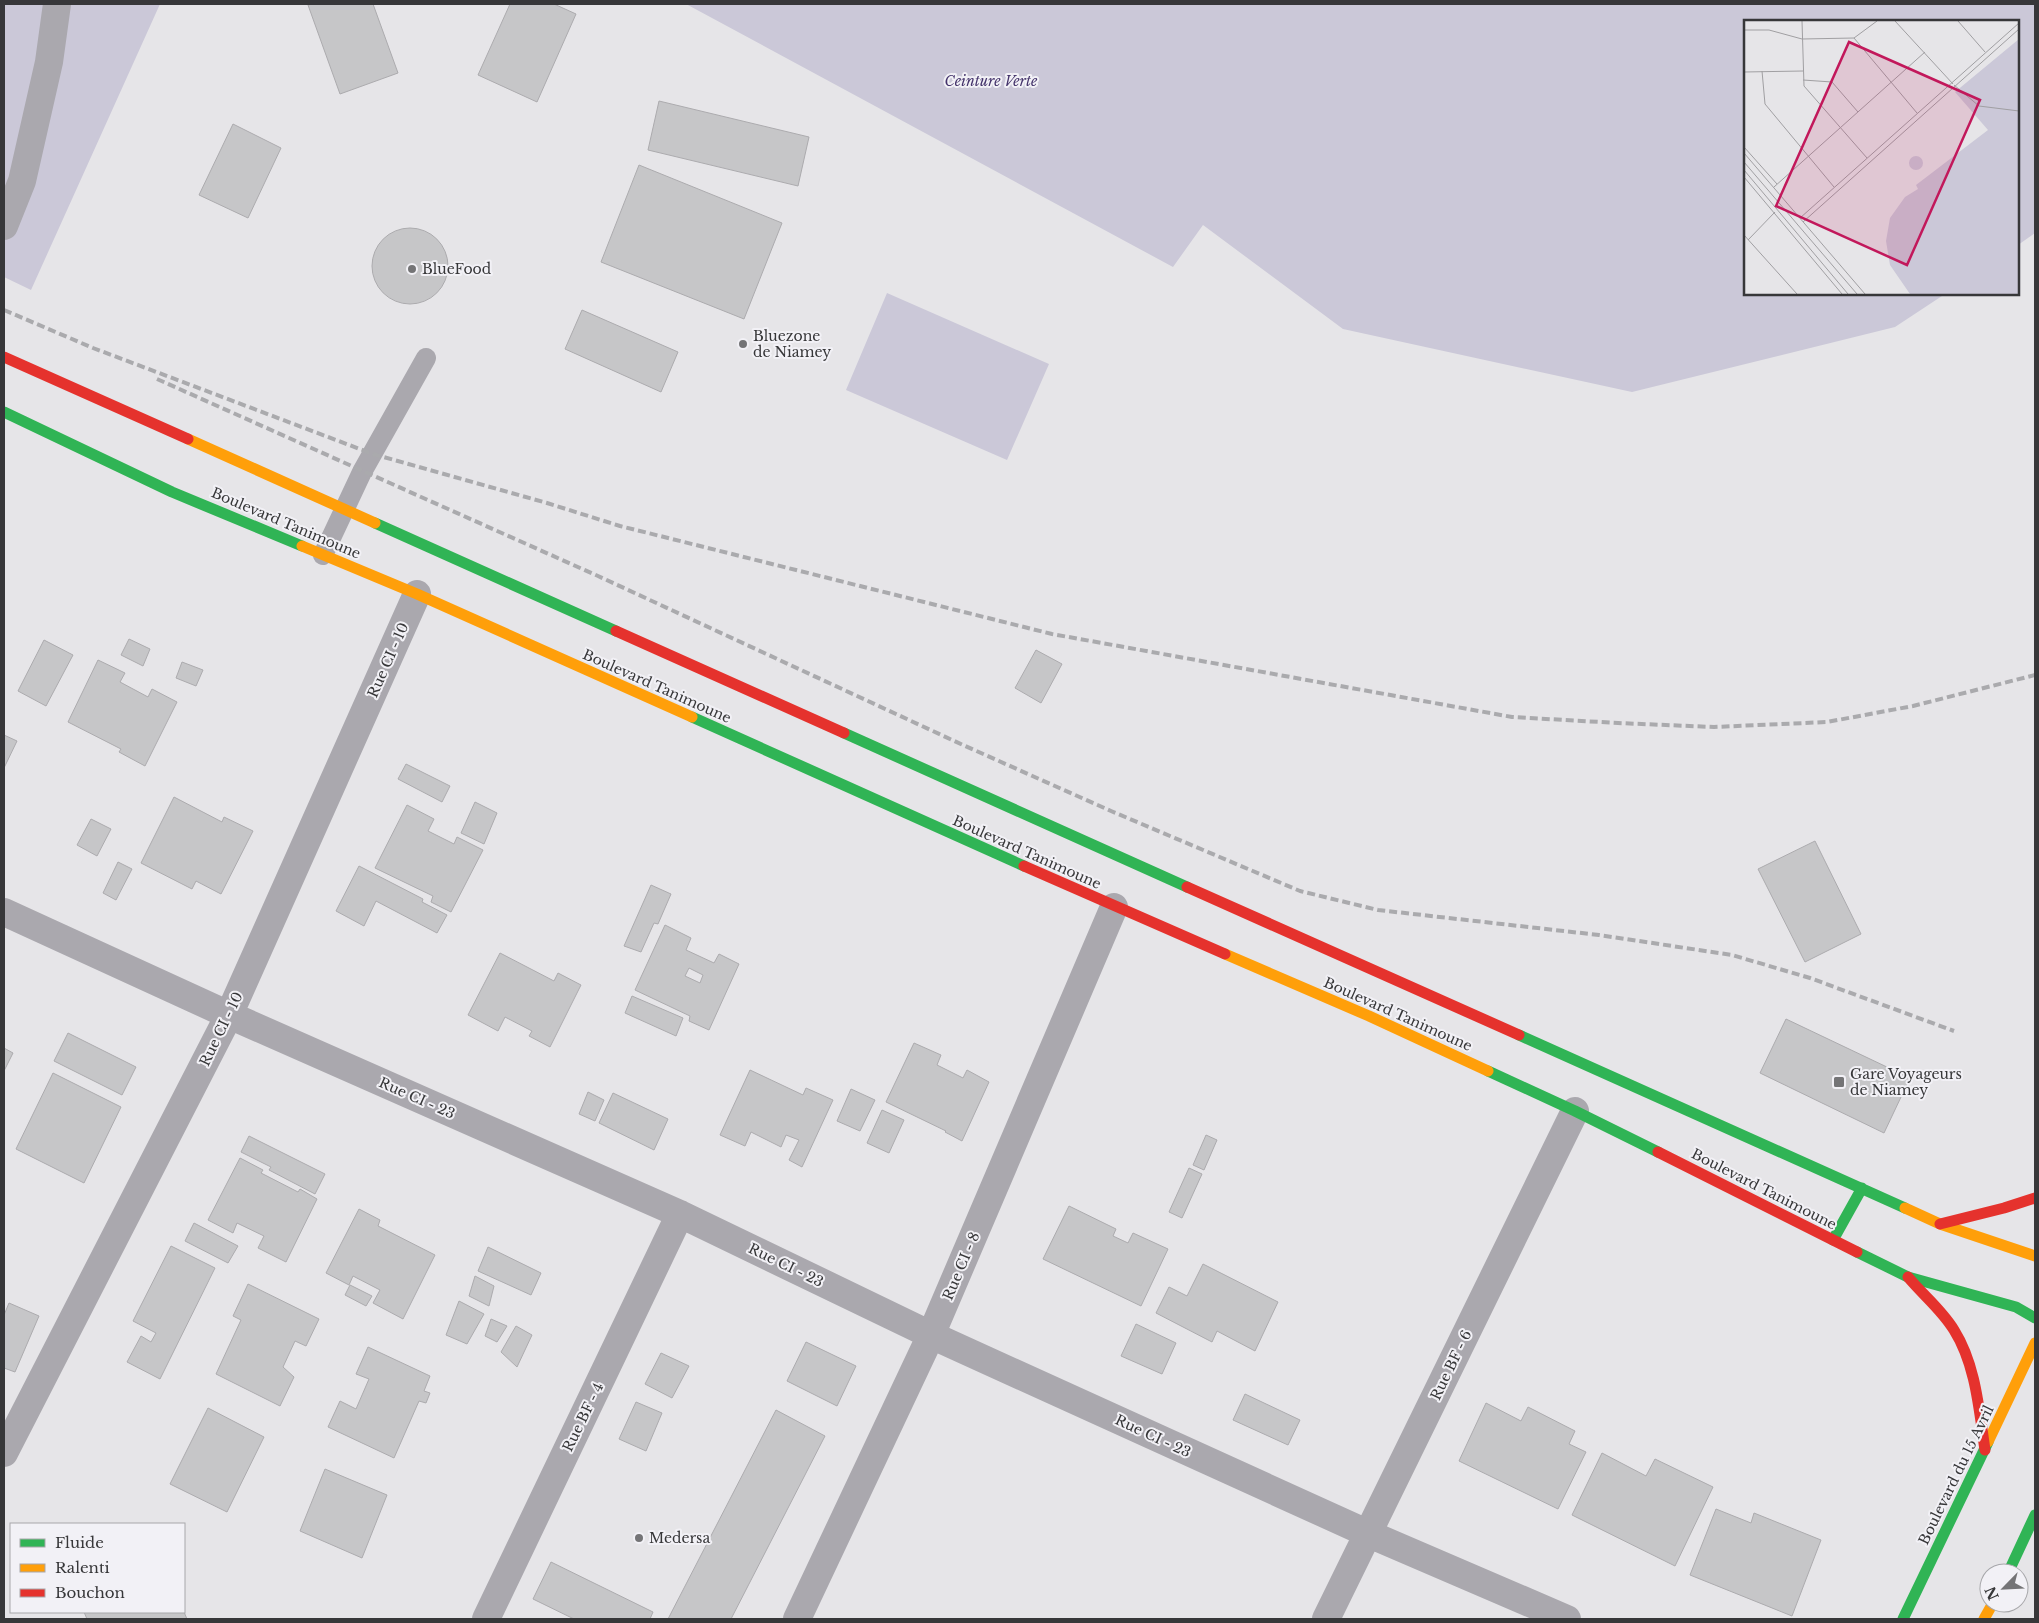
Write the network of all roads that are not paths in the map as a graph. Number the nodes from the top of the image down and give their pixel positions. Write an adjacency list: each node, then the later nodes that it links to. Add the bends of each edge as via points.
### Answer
1 (56, 4): 2 (street, via 49,62 22,181)
2 (4, 226)
3 (4, 358): 6 (main road)
4 (426, 358): 6 (lane)
5 (4, 412): 7 (main road, Boulevard Tanimoune, via 172,492)
6 (344, 510): 7 (lane); 13 (main road)
7 (323, 555): 8 (main road, Boulevard Tanimoune)
8 (417, 594): 9 (main road, Boulevard Tanimoune); 11 (street, Rue CI - 10)
9 (1114, 907): 12 (main road, Boulevard Tanimoune, via 1369,1016); 21 (street, Rue CI - 8)
10 (4, 912): 11 (street, Rue CI - 23)
11 (230, 1015): 15 (street, Rue CI - 23); 24 (street, Rue CI - 10)
12 (1575, 1111): 17 (main road, Boulevard Tanimoune); 26 (street, Rue BF - 6)
13 (1862, 1188): 16 (main road); 17 (main road)
14 (2035, 1198): 16 (main road)
15 (680, 1214): 21 (street, Rue CI - 23); 28 (street, Rue BF - 4)
16 (1940, 1224): 18 (main road)
17 (1833, 1240): 19 (main road, Boulevard Tanimoune)
18 (2035, 1256)
19 (1908, 1277): 20 (main road, Boulevard Tanimoune, via 2016,1307); 23 (main road, via 1954,1330 1976,1392)
20 (2035, 1318)
21 (931, 1335): 26 (street, Rue CI - 23); 29 (street, Rue CI - 8)
22 (2035, 1343): 23 (main road, Boulevard du 15 Avril)
23 (1985, 1450): 32 (main road, Boulevard du 15 Avril)
24 (4, 1453)
25 (2035, 1515): 27 (main road)
26 (1369, 1534): 30 (street, Rue BF - 6); 31 (street, Rue CI - 23)
27 (2013, 1563)
28 (486, 1619)
29 (797, 1619)
30 (1326, 1619)
31 (1567, 1619)
32 (1903, 1619)

